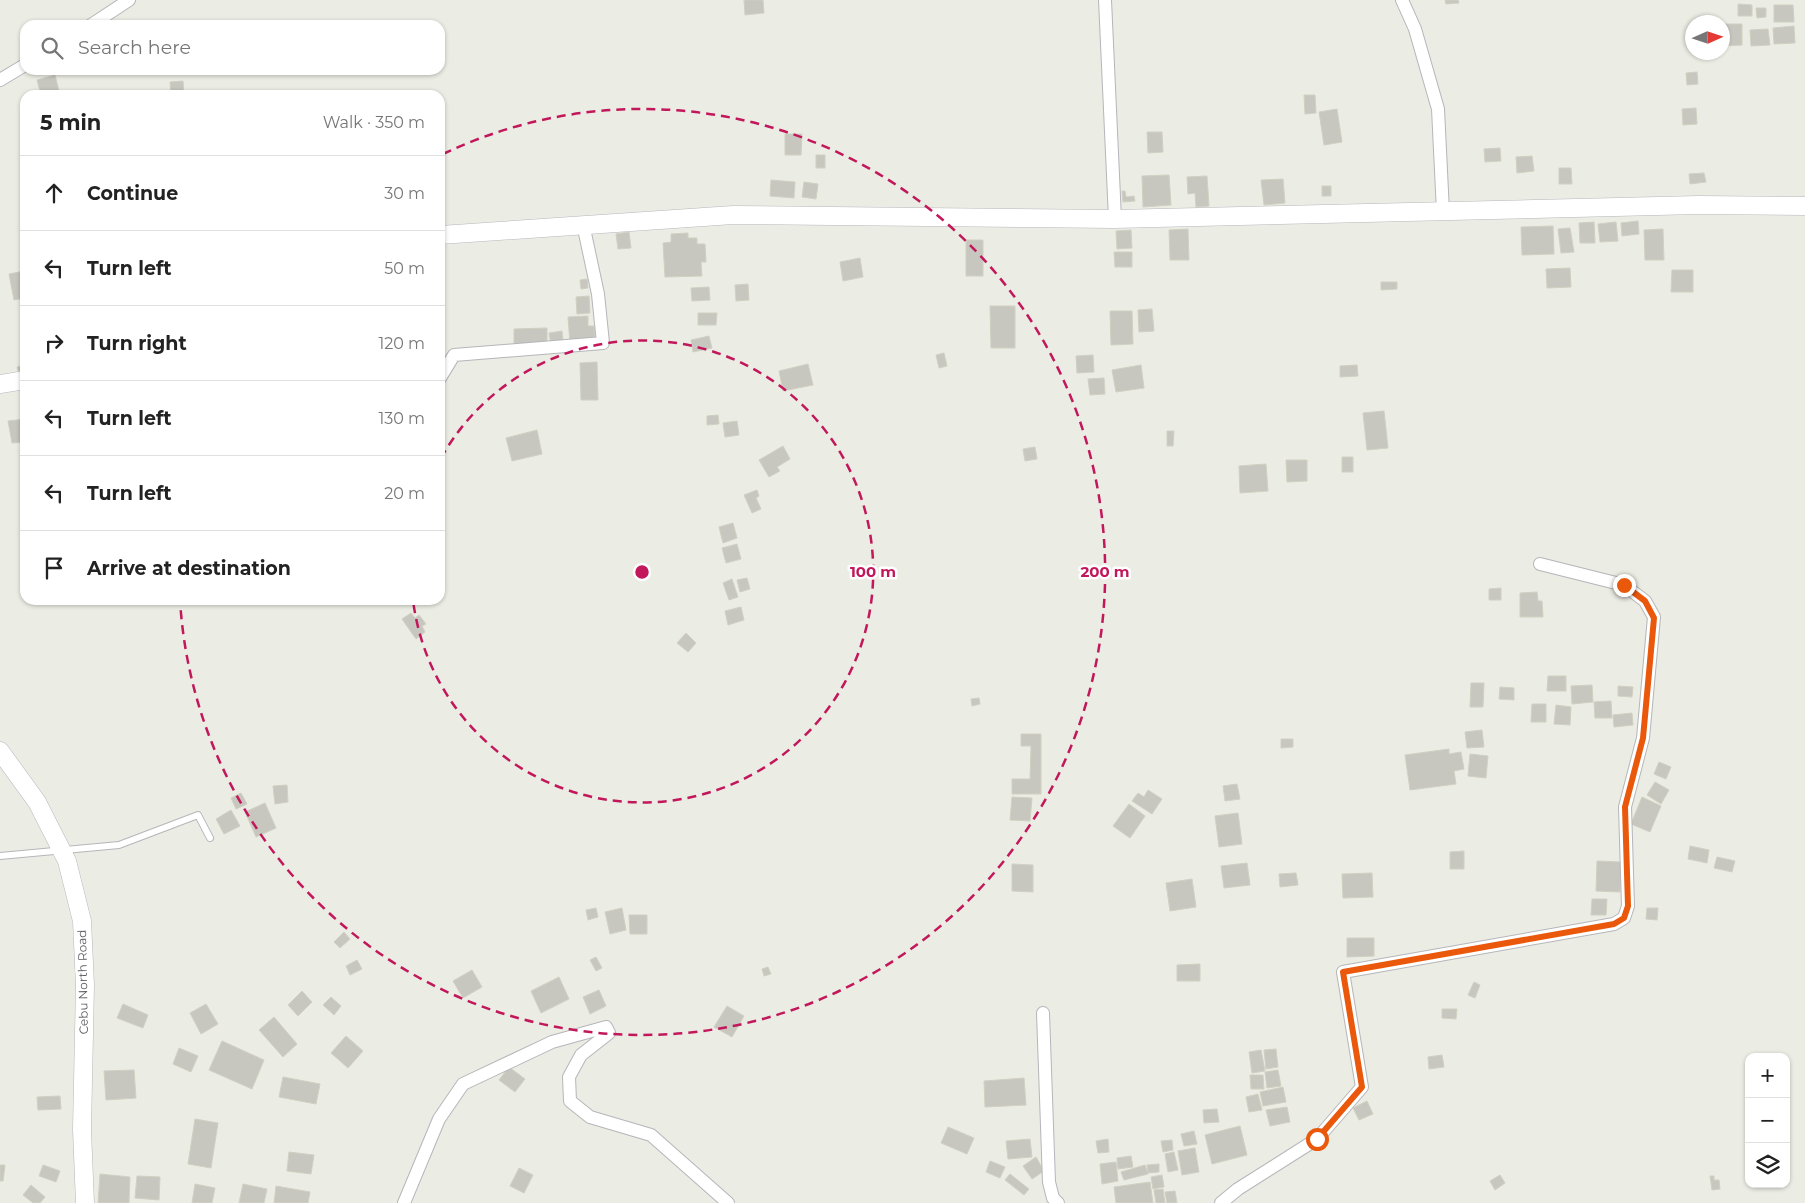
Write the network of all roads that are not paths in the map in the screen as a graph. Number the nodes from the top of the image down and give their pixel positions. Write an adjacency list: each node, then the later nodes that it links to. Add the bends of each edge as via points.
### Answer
1 (129, 0): 4 (street)
2 (1105, 0): 9 (street)
3 (1402, 0): 8 (street, via 1415,29 1438,109)
4 (99, 20)
5 (20, 67): 6 (street)
6 (0, 80)
7 (1805, 206): 8 (street, via 1698,205)
8 (1444, 212): 9 (street)
9 (1115, 219): 10 (street, via 732,215)
10 (583, 224): 11 (street); 12 (street, via 598,294 603,343 454,355)
11 (445, 236)
12 (445, 370)
13 (20, 381): 14 (street)
14 (0, 384)
15 (1540, 564): 25 (street, via 1624,585 1645,601 1654,618 1643,738 1625,807 1628,906 1624,918 1614,924 1343,972 1362,1087 1317,1139)
16 (0, 751): 18 (street, Cebu North Road, via 37,802)
17 (210, 838): 18 (lane, via 198,816 119,845)
18 (61, 849): 19 (lane); 21 (street, Cebu North Road, via 67,860 82,921)
19 (0, 856)
20 (1043, 1012): 24 (street, via 1049,1182 1053,1198)
21 (85, 1203)
22 (404, 1203): 23 (street, via 439,1119 463,1084 552,1042 606,1027 609,1033 581,1055 569,1077 570,1101 590,1117 651,1135)
23 (728, 1203)
24 (1058, 1203)
25 (1221, 1203)

